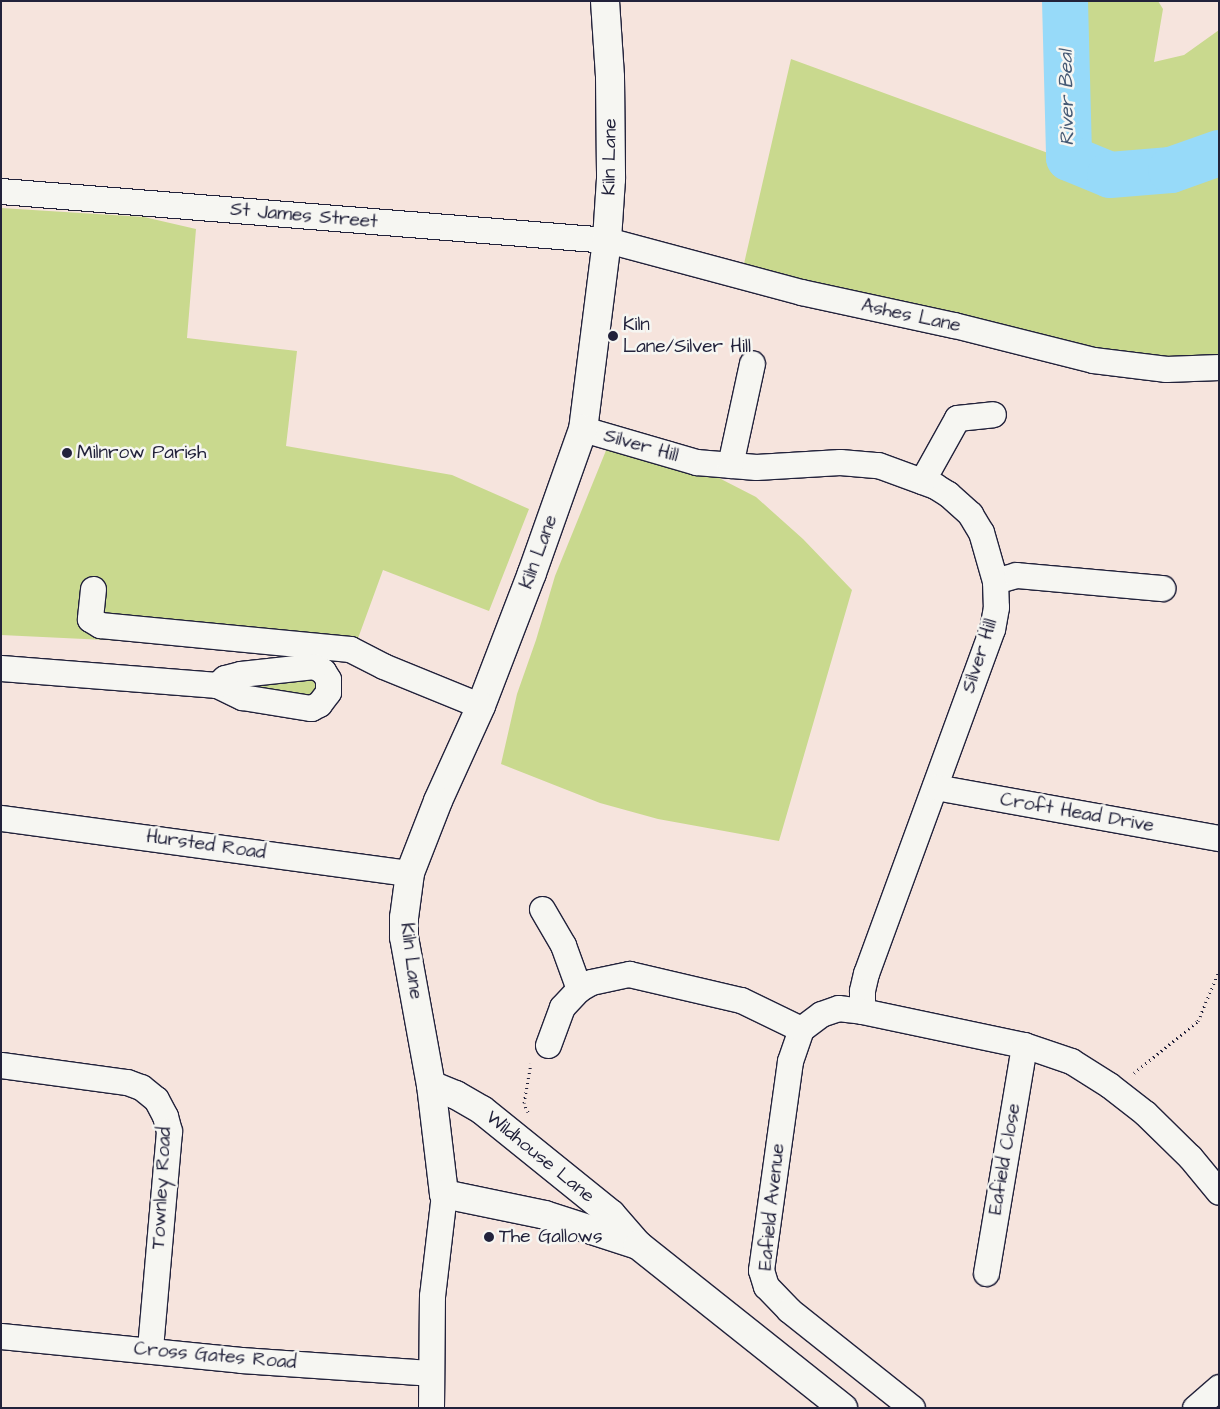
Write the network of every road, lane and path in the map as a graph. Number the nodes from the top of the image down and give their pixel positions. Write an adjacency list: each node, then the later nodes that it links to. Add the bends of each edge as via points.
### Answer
1 (605, 1): 3 (main road, Kiln Lane, via 611,151)
2 (1, 191): 3 (street, St James Street)
3 (607, 240): 5 (street, Ashes Lane, via 801,292 954,325 1093,360 1166,368); 7 (main road, Kiln Lane)
4 (752, 363): 8 (street)
5 (1219, 367)
6 (993, 414): 9 (street, via 957,418)
7 (583, 429): 8 (street, Silver Hill, via 696,462); 15 (main road, Kiln Lane)
8 (730, 465): 9 (street, Silver Hill, via 782,467 840,462 878,465)
9 (922, 481): 10 (street, Silver Hill, via 948,494 970,514 987,547)
10 (995, 581): 11 (street, via 1016,575); 16 (street, Silver Hill, via 996,607 992,629)
11 (1162, 588)
12 (93, 589): 15 (street, via 90,619 100,626 350,648 383,666)
13 (1, 668): 14 (street)
14 (217, 685)
15 (481, 706): 19 (main road, Kiln Lane)
16 (935, 787): 18 (street, Croft Head Drive); 23 (street, Silver Hill, via 866,973)
17 (1, 818): 19 (street, Hursted Road)
18 (1219, 838)
19 (410, 873): 28 (main road, Kiln Lane, via 404,937)
20 (542, 909): 22 (street, via 563,945)
21 (1219, 971): 29 (path, via 1198,1021)
22 (579, 989): 24 (street, via 591,982 629,974 741,1000); 25 (street, via 562,1007)
23 (862, 1011): 24 (street, via 829,1010); 26 (street)
24 (800, 1029): 41 (street, Eafield Avenue, via 790,1061 761,1270 766,1286 789,1310)
25 (550, 1038): 30 (path, via 538,1044 532,1062 524,1103)
26 (1024, 1045): 29 (street, via 1071,1061); 34 (street, Eafield Close)
27 (1, 1065): 36 (street, Townley Road, via 127,1082 141,1087 156,1099 165,1116 168,1131)
28 (431, 1085): 32 (main road, Kiln Lane); 33 (main road, Wildhouse Lane, via 482,1110 611,1214)
29 (1115, 1089): 31 (street, via 1190,1157)
30 (531, 1122)
31 (1219, 1192)
32 (444, 1194): 33 (main road, Wildhouse Lane, via 545,1215); 37 (street, via 432,1296)
33 (638, 1246): 40 (main road, Wildhouse Lane)
34 (986, 1273)
35 (1, 1336): 36 (street, Cross Gates Road)
36 (150, 1350): 37 (street, Cross Gates Road, via 241,1360)
37 (430, 1373): 39 (street)
38 (1219, 1387): 42 (street)
39 (431, 1408)
40 (843, 1408)
41 (912, 1408)
42 (1194, 1408)

